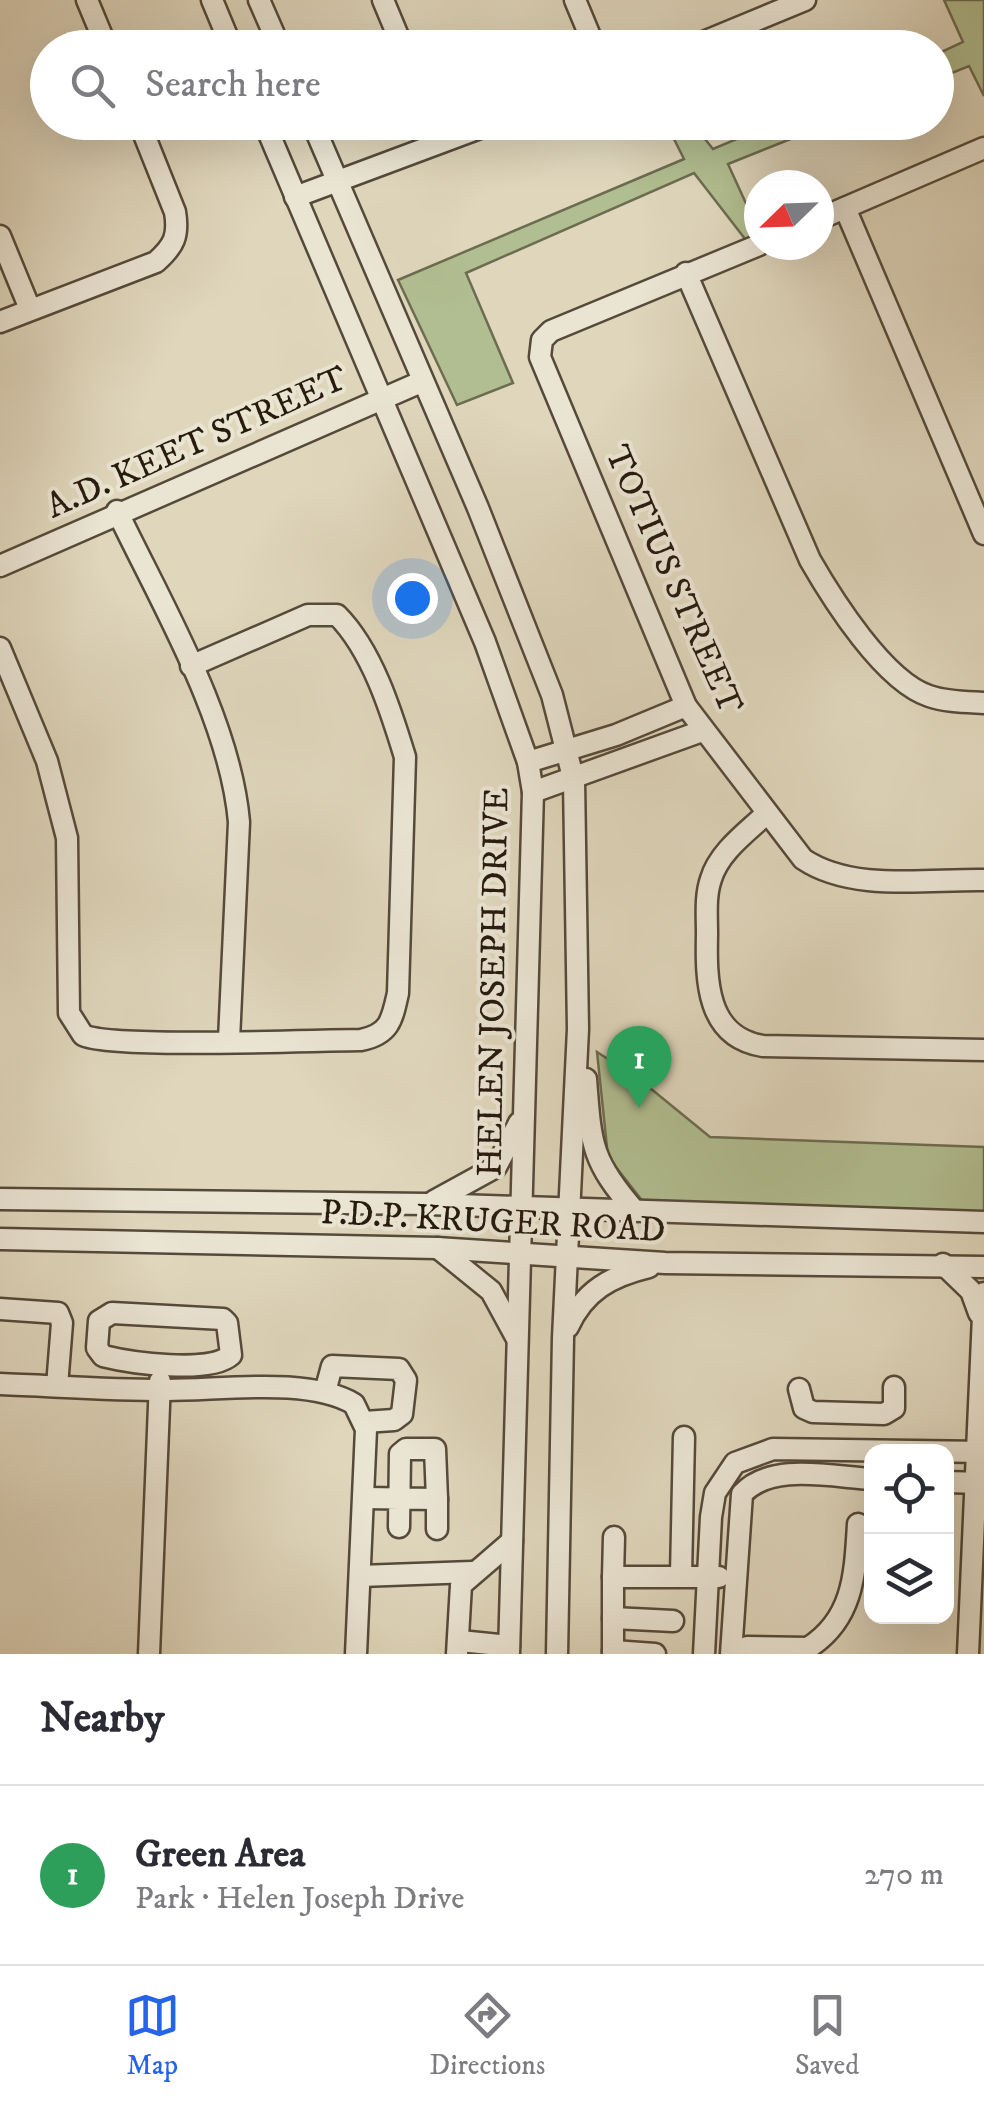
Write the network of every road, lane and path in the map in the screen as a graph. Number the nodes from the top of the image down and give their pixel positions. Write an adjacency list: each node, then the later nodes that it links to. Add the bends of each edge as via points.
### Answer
1 (87, 0): 8 (street)
2 (212, 0): 9 (street)
3 (259, 0): 10 (street)
4 (384, 0): 11 (street)
5 (575, 0): 12 (street)
6 (805, 0): 7 (street)
7 (768, 7): 13 (street)
8 (100, 30)
9 (224, 30)
10 (272, 30)
11 (396, 30)
12 (588, 30)
13 (724, 30)
14 (146, 140): 26 (street, via 175,212 176,239 156,262)
15 (272, 140): 20 (street, HELEN JOSEPH DRIVE)
16 (320, 140): 19 (street)
17 (419, 140): 19 (street)
18 (984, 148): 21 (street)
19 (337, 180): 20 (street); 28 (street)
20 (296, 197): 29 (street, HELEN JOSEPH DRIVE)
21 (844, 208): 22 (street); 31 (street)
22 (834, 212)
23 (0, 236): 26 (street)
24 (744, 251): 25 (street)
25 (686, 273): 35 (street, via 829,594 908,686 929,696); 36 (street, TOTIUS STREET, via 551,331 540,357)
26 (30, 309): 27 (street)
27 (0, 322)
28 (421, 382): 29 (street, A.D. KEET STREET); 38 (street, via 478,508)
29 (381, 398): 30 (street, A.D. KEET STREET); 39 (street, HELEN JOSEPH DRIVE)
30 (117, 511): 32 (street, A.D. KEET STREET); 34 (street)
31 (984, 534)
32 (0, 566)
33 (0, 648): 45 (street, via 47,761 66,838 69,1012 75,1026 88,1038)
34 (191, 666): 45 (street, via 236,788); 45 (street, via 308,615 338,615 352,630 405,758 398,993 390,1027 361,1040)
35 (984, 703)
36 (686, 706): 37 (street, TOTIUS STREET); 38 (street)
37 (702, 731): 40 (street); 42 (street, TOTIUS STREET)
38 (568, 750): 39 (street); 40 (street)
39 (528, 762): 41 (street, HELEN JOSEPH DRIVE)
40 (574, 781): 41 (street); 44 (street)
41 (533, 792): 47 (street, HELEN JOSEPH DRIVE)
42 (766, 814): 43 (street, TOTIUS STREET, via 803,860 824,873); 46 (street, via 720,859 711,878 706,982 722,1023 738,1039 763,1046)
43 (984, 880)
44 (578, 1028): 51 (street); 52 (street, via 594,1152 607,1180)
45 (229, 1040)
46 (984, 1050)
47 (524, 1110): 49 (street, via 496,1167); 50 (street, HELEN JOSEPH DRIVE)
48 (0, 1199): 49 (street, P.D.P. KRUGER ROAD)
49 (428, 1204): 50 (street, P.D.P. KRUGER ROAD)
50 (524, 1207): 51 (street, P.D.P. KRUGER ROAD); 56 (street, HELEN JOSEPH DRIVE)
51 (569, 1210): 52 (street, P.D.P. KRUGER ROAD); 57 (street)
52 (635, 1212): 53 (street, P.D.P. KRUGER ROAD)
53 (984, 1222)
54 (0, 1239): 55 (street, P.D.P. KRUGER ROAD)
55 (437, 1248): 56 (street, P.D.P. KRUGER ROAD); 65 (street, via 491,1291)
56 (521, 1253): 57 (street, P.D.P. KRUGER ROAD); 65 (street, HELEN JOSEPH DRIVE)
57 (568, 1257): 58 (street, P.D.P. KRUGER ROAD); 64 (street)
58 (666, 1263): 59 (street, P.D.P. KRUGER ROAD); 64 (street, via 600,1286 575,1311)
59 (943, 1264): 60 (street, P.D.P. KRUGER ROAD); 63 (street, via 971,1291)
60 (984, 1267)
61 (984, 1293): 63 (street)
62 (0, 1308): 68 (street, via 58,1314)
63 (982, 1324): 77 (street)
64 (563, 1338): 105 (street)
65 (518, 1344): 88 (street, HELEN JOSEPH DRIVE)
66 (161, 1364): 66 (street, via 104,1356 97,1348 99,1321 112,1313 216,1317 227,1323 229,1358); 71 (street)
67 (0, 1384): 68 (street)
68 (56, 1386): 71 (street)
69 (894, 1386): 73 (street, via 889,1414)
70 (799, 1389): 73 (street, via 804,1408)
71 (160, 1390): 72 (street); 103 (street)
72 (334, 1395): 74 (street, via 354,1404); 74 (street, via 332,1366 400,1369 406,1380 402,1414)
73 (843, 1414): 76 (street)
74 (364, 1422): 81 (street)
75 (684, 1437): 91 (street)
76 (844, 1450): 77 (street); 78 (street); 93 (street, via 773,1449 736,1464 715,1493)
77 (980, 1452): 80 (street)
78 (842, 1478): 79 (street); 95 (street, via 774,1476 751,1484 742,1494)
79 (864, 1479)
80 (978, 1483): 89 (street)
81 (364, 1498): 82 (street); 92 (street)
82 (398, 1499): 83 (street); 83 (street, via 400,1454 411,1448 437,1452); 85 (street)
83 (437, 1499): 86 (street)
84 (858, 1524): 108 (street, via 852,1594 828,1631 808,1648 747,1647)
85 (399, 1527)
86 (437, 1528)
87 (614, 1536): 94 (street)
88 (512, 1541): 90 (street); 101 (street, HELEN JOSEPH DRIVE)
89 (977, 1555): 96 (street)
90 (472, 1572): 92 (street); 100 (street, via 459,1592)
91 (681, 1575): 93 (street); 94 (street)
92 (360, 1576): 104 (street)
93 (707, 1576): 95 (street); 107 (street)
94 (614, 1577): 97 (street)
95 (734, 1577): 108 (street)
96 (977, 1585): 99 (street)
97 (612, 1618): 98 (street); 102 (street)
98 (672, 1620)
99 (976, 1631): 109 (street)
100 (459, 1647): 101 (street)
101 (509, 1650)
102 (613, 1653): 106 (street)
103 (149, 1654)
104 (356, 1654)
105 (557, 1654)
106 (654, 1654)
107 (704, 1654)
108 (735, 1654)
109 (968, 1654)

